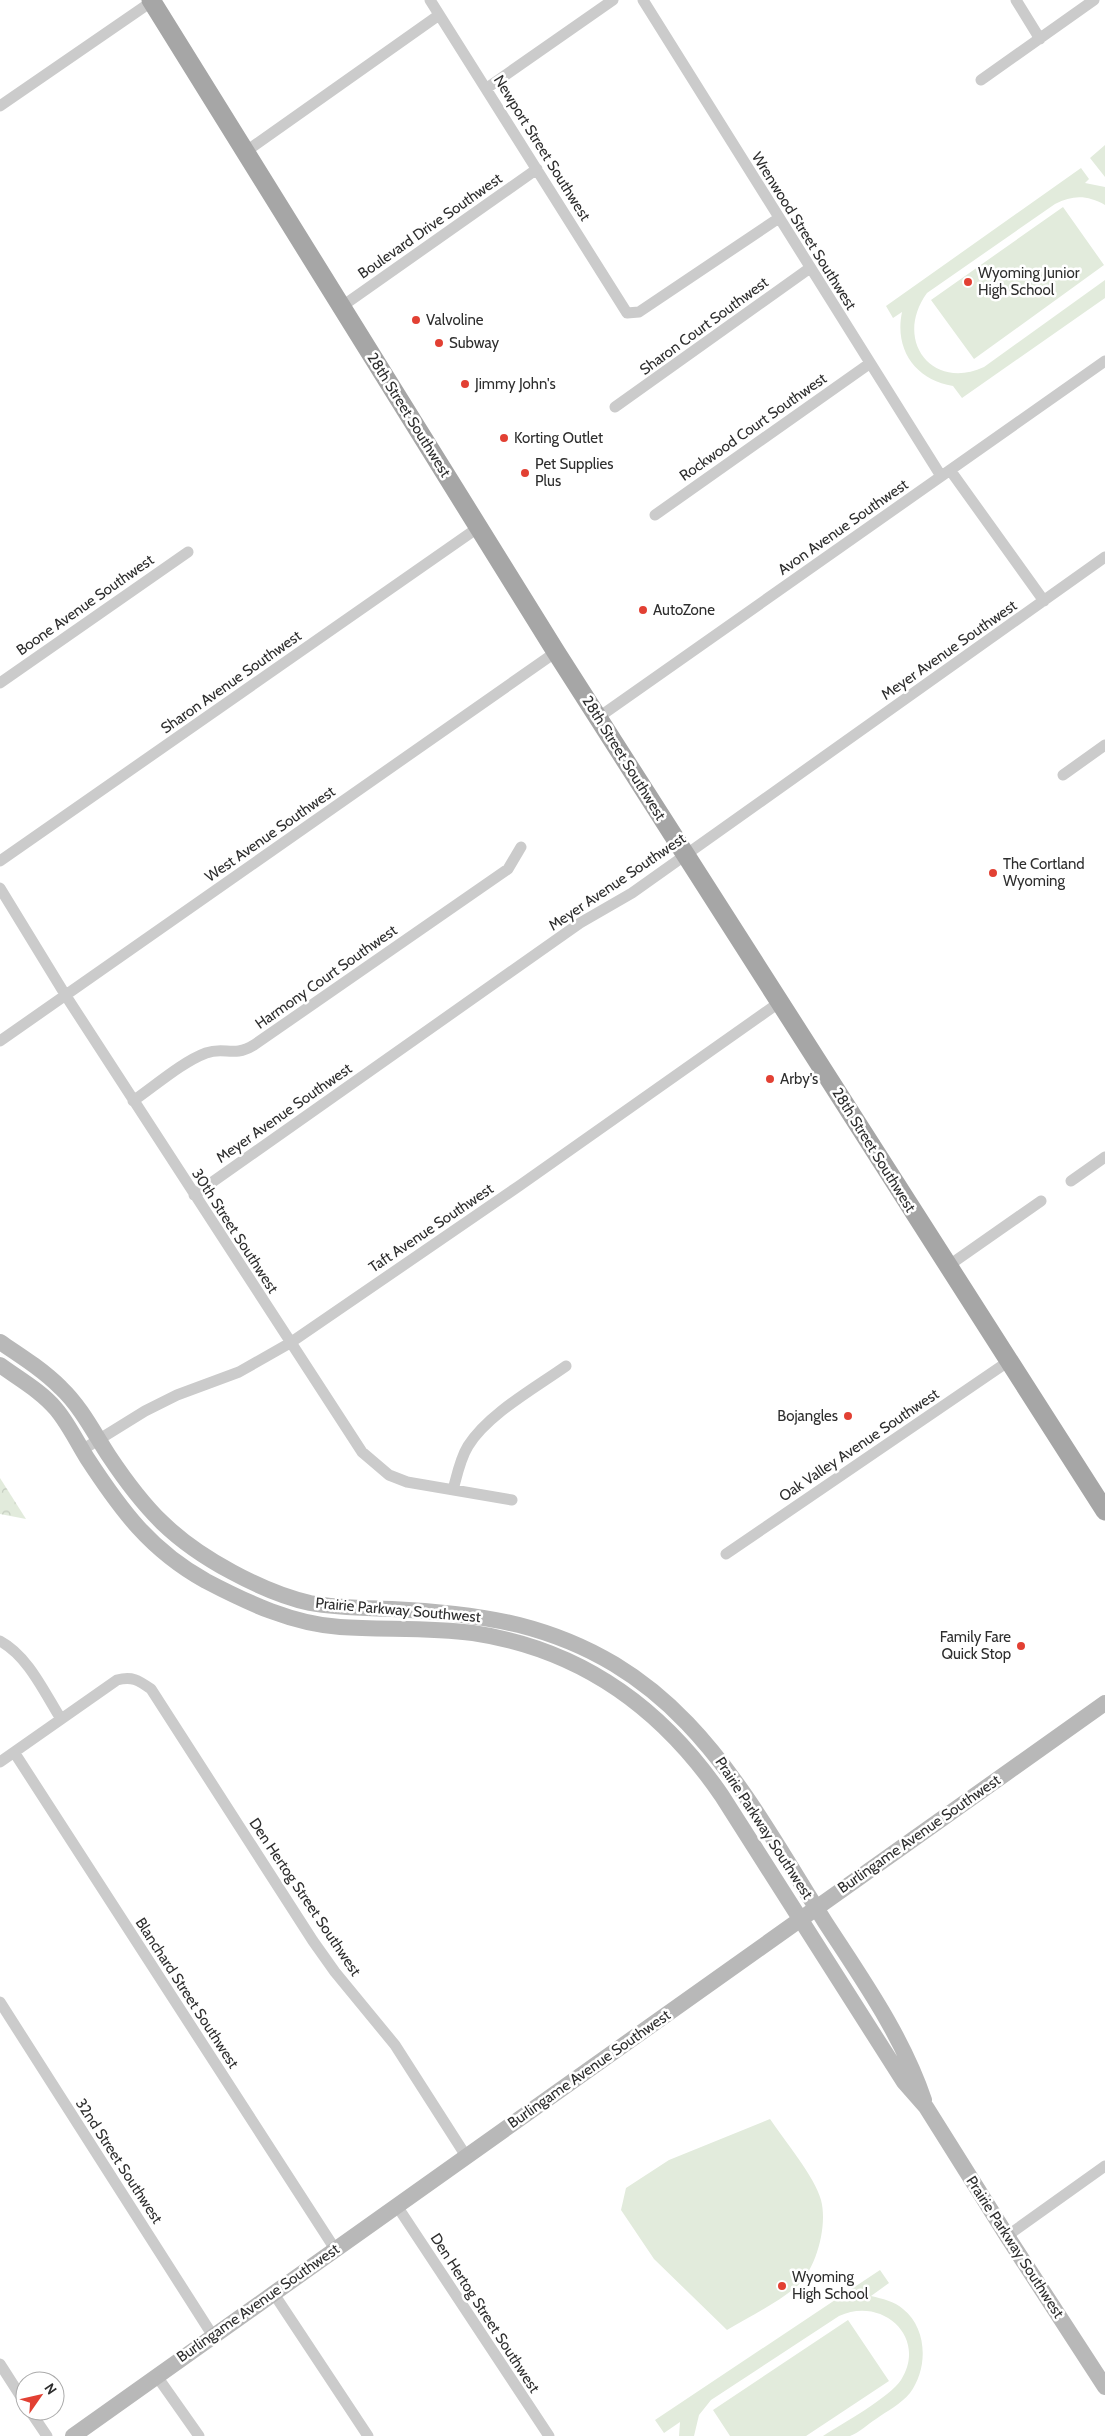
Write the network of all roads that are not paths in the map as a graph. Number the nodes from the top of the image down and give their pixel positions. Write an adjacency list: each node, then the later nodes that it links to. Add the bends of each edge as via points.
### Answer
1 (152, 0): 11 (street); 12 (main road, 28th Street Southwest)
2 (430, 0): 7 (street, Newport Street Southwest)
3 (613, 0): 10 (street)
4 (643, 0): 14 (street, Wrenwood Street Southwest)
5 (1016, 0): 8 (street)
6 (1094, 0): 8 (street)
7 (439, 15): 10 (street, Newport Street Southwest); 12 (street)
8 (1040, 39): 9 (street)
9 (980, 80)
10 (487, 88): 13 (street, Newport Street Southwest)
11 (0, 106)
12 (245, 152): 16 (main road, 28th Street Southwest)
13 (537, 168): 14 (street, Newport Street Southwest, via 627,313 639,312); 16 (street, Boulevard Drive Southwest)
14 (779, 218): 15 (street, Wrenwood Street Southwest)
15 (810, 268): 18 (street, Wrenwood Street Southwest); 19 (street, Sharon Court Southwest)
16 (341, 307): 22 (main road, 28th Street Southwest)
17 (1105, 360): 20 (street, Avon Avenue Southwest)
18 (869, 364): 20 (street, Wrenwood Street Southwest); 21 (street, Rockwood Court Southwest)
19 (615, 407)
20 (946, 473): 25 (street, Wrenwood Street Southwest); 28 (street, Avon Avenue Southwest)
21 (655, 515)
22 (479, 527): 26 (main road, 28th Street Southwest); 33 (street, Sharon Avenue Southwest)
23 (188, 552): 27 (street, Boone Avenue Southwest)
24 (1105, 557): 25 (street, Meyer Avenue Southwest)
25 (1044, 601): 32 (street, Meyer Avenue Southwest)
26 (556, 652): 28 (main road, 28th Street Southwest); 35 (street, West Avenue Southwest)
27 (0, 683)
28 (599, 717): 32 (main road, 28th Street Southwest)
29 (1105, 746): 30 (street)
30 (1063, 776)
31 (521, 847): 38 (street, Harmony Court Southwest, via 508,869 254,1045 243,1052 213,1051 197,1057)
32 (686, 855): 36 (main road, 28th Street Southwest); 41 (street, Meyer Avenue Southwest, via 632,893 580,923)
33 (0, 861)
34 (0, 888): 35 (street, 30th Street Southwest)
35 (66, 996): 37 (street, West Avenue Southwest); 38 (street, 30th Street Southwest)
36 (780, 1002): 43 (main road, 28th Street Southwest); 45 (street, Taft Avenue Southwest)
37 (0, 1040)
38 (134, 1101): 41 (street, 30th Street Southwest)
39 (1105, 1157): 40 (street)
40 (1071, 1181)
41 (194, 1195): 45 (street, 30th Street Southwest)
42 (1041, 1201): 43 (street)
43 (948, 1266): 46 (main road, 28th Street Southwest)
44 (0, 1342): 49 (street, Prairie Parkway Southwest, via 62,1389)
45 (290, 1343): 49 (street, Taft Avenue Southwest, via 238,1372 145,1411); 51 (street, 30th Street Southwest, via 346,1430 372,1463 389,1475 408,1482)
46 (1009, 1361): 53 (main road, 28th Street Southwest); 54 (street, Oak Valley Avenue Southwest)
47 (0, 1365): 50 (street, Prairie Parkway Southwest, via 56,1409)
48 (566, 1366): 51 (street, via 476,1434 460,1462)
49 (99, 1440): 50 (street, Taft Avenue Southwest); 55 (street, Prairie Parkway Southwest, via 128,1484 160,1522 204,1557)
50 (82, 1450): 56 (street, Prairie Parkway Southwest, via 120,1508 145,1536 174,1560)
51 (453, 1490): 52 (street, 30th Street Southwest)
52 (512, 1500)
53 (1105, 1511)
54 (726, 1554)
55 (252, 1581): 56 (street); 62 (street, Prairie Parkway Southwest, via 307,1602 455,1614 519,1625 554,1635 620,1667 646,1684 698,1732 731,1773)
56 (244, 1599): 63 (street, Prairie Parkway Southwest, via 312,1623 338,1627 452,1631 509,1641 592,1672 661,1721 689,1751 722,1796)
57 (0, 1641): 59 (street, via 20,1656)
58 (1105, 1703): 62 (street, Burlingame Avenue Southwest)
59 (61, 1719): 60 (street); 66 (street, Den Hertog Street Southwest, via 117,1680 138,1679 151,1689 313,1941 395,2045)
60 (14, 1752): 61 (street); 70 (street, Blanchard Street Southwest)
61 (0, 1762)
62 (816, 1907): 63 (street, Burlingame Avenue Southwest); 65 (street, Prairie Parkway Southwest, via 885,2016 916,2075)
63 (800, 1919): 65 (street, Prairie Parkway Southwest, via 904,2082); 66 (street, Burlingame Avenue Southwest)
64 (0, 2002): 72 (street, 32nd Street Southwest)
65 (926, 2107): 69 (street, Prairie Parkway Southwest)
66 (466, 2156): 68 (street, Burlingame Avenue Southwest)
67 (1105, 2166): 69 (street)
68 (397, 2206): 70 (street, Burlingame Avenue Southwest); 82 (street, Den Hertog Street Southwest)
69 (1007, 2236): 75 (street, Prairie Parkway Southwest)
70 (335, 2249): 71 (street, Burlingame Avenue Southwest)
71 (274, 2294): 72 (street, Burlingame Avenue Southwest); 81 (street)
72 (213, 2336): 74 (street, Burlingame Avenue Southwest)
73 (0, 2364): 76 (street)
74 (156, 2375): 79 (street, Burlingame Avenue Southwest); 80 (street)
75 (1105, 2386)
76 (15, 2387)
77 (36, 2421): 78 (street)
78 (46, 2436)
79 (73, 2436)
80 (199, 2436)
81 (368, 2436)
82 (548, 2436)

